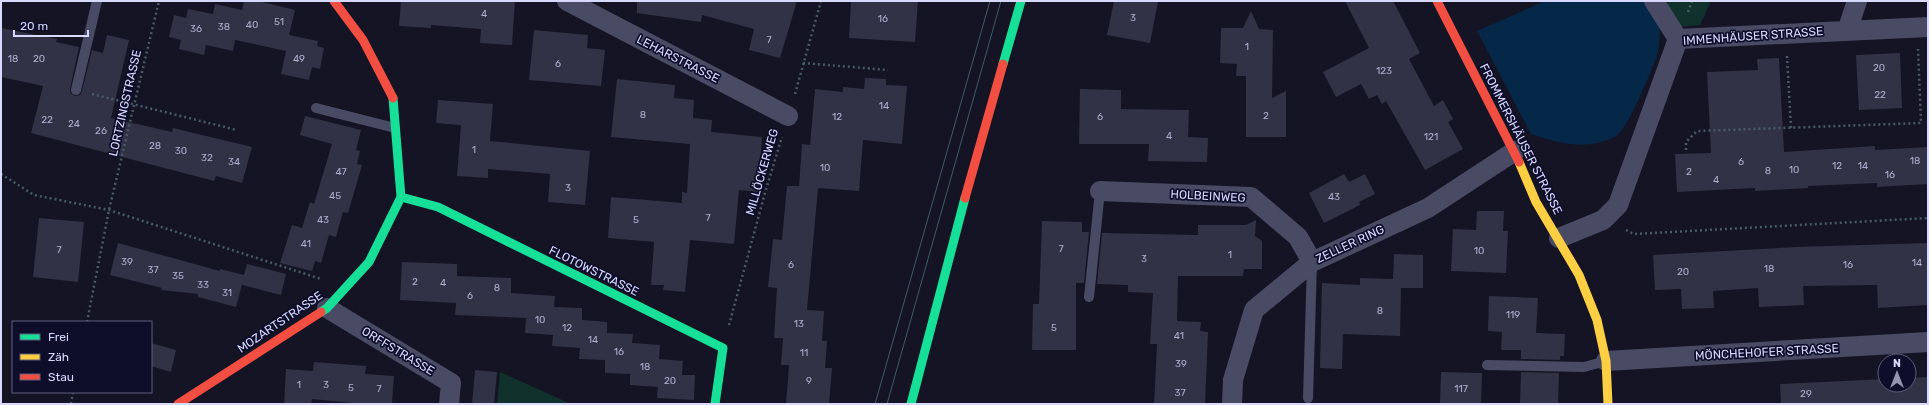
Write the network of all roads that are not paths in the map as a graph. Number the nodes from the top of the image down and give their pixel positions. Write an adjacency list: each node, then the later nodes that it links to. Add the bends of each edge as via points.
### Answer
1 (97, 1): 11 (lane)
2 (334, 1): 14 (street, via 363,40 393,95)
3 (567, 1): 13 (street, LEHARSTRASSE)
4 (1021, 1): 29 (street, via 977,153)
5 (1437, 1): 15 (street, FROMMERSHÄUSER STRASSE)
6 (1654, 1): 10 (street)
7 (1857, 1): 9 (street)
8 (1922, 27): 9 (street, IMMENHÄUSER STRASSE)
9 (1847, 30): 10 (street, IMMENHÄUSER STRASSE)
10 (1678, 39): 18 (street, IMMENHÄUSER STRASSE, via 1618,205 1603,220)
11 (76, 90)
12 (316, 108): 14 (lane)
13 (788, 116)
14 (396, 128): 17 (street)
15 (1515, 151): 18 (street, FROMMERSHÄUSER STRASSE, via 1536,202); 19 (street, ZELLER RING, via 1428,208)
16 (1100, 191): 19 (street, HOLBEINWEG, via 1251,197 1298,237); 20 (lane)
17 (401, 197): 21 (street, MOZARTSTRASSE, via 369,262); 28 (street, FLOTOWSTRASSE, via 438,207 723,348)
18 (1559, 238): 23 (street, FROMMERSHÄUSER STRASSE, via 1579,275 1597,320)
19 (1312, 262): 25 (lane); 30 (street, ZELLER RING, via 1254,310 1233,380)
20 (1090, 297)
21 (327, 308): 26 (street, MOZARTSTRASSE); 27 (street, ORFFSTRASSE, via 451,383)
22 (1928, 342): 23 (street, MÖNCHEHOFER STRASSE)
23 (1606, 361): 24 (lane, via 1584,367); 31 (street, FROMMERSHÄUSER STRASSE)
24 (1487, 365)
25 (1308, 398)
26 (178, 404)
27 (449, 404)
28 (715, 404)
29 (911, 404)
30 (1232, 404)
31 (1608, 404)

